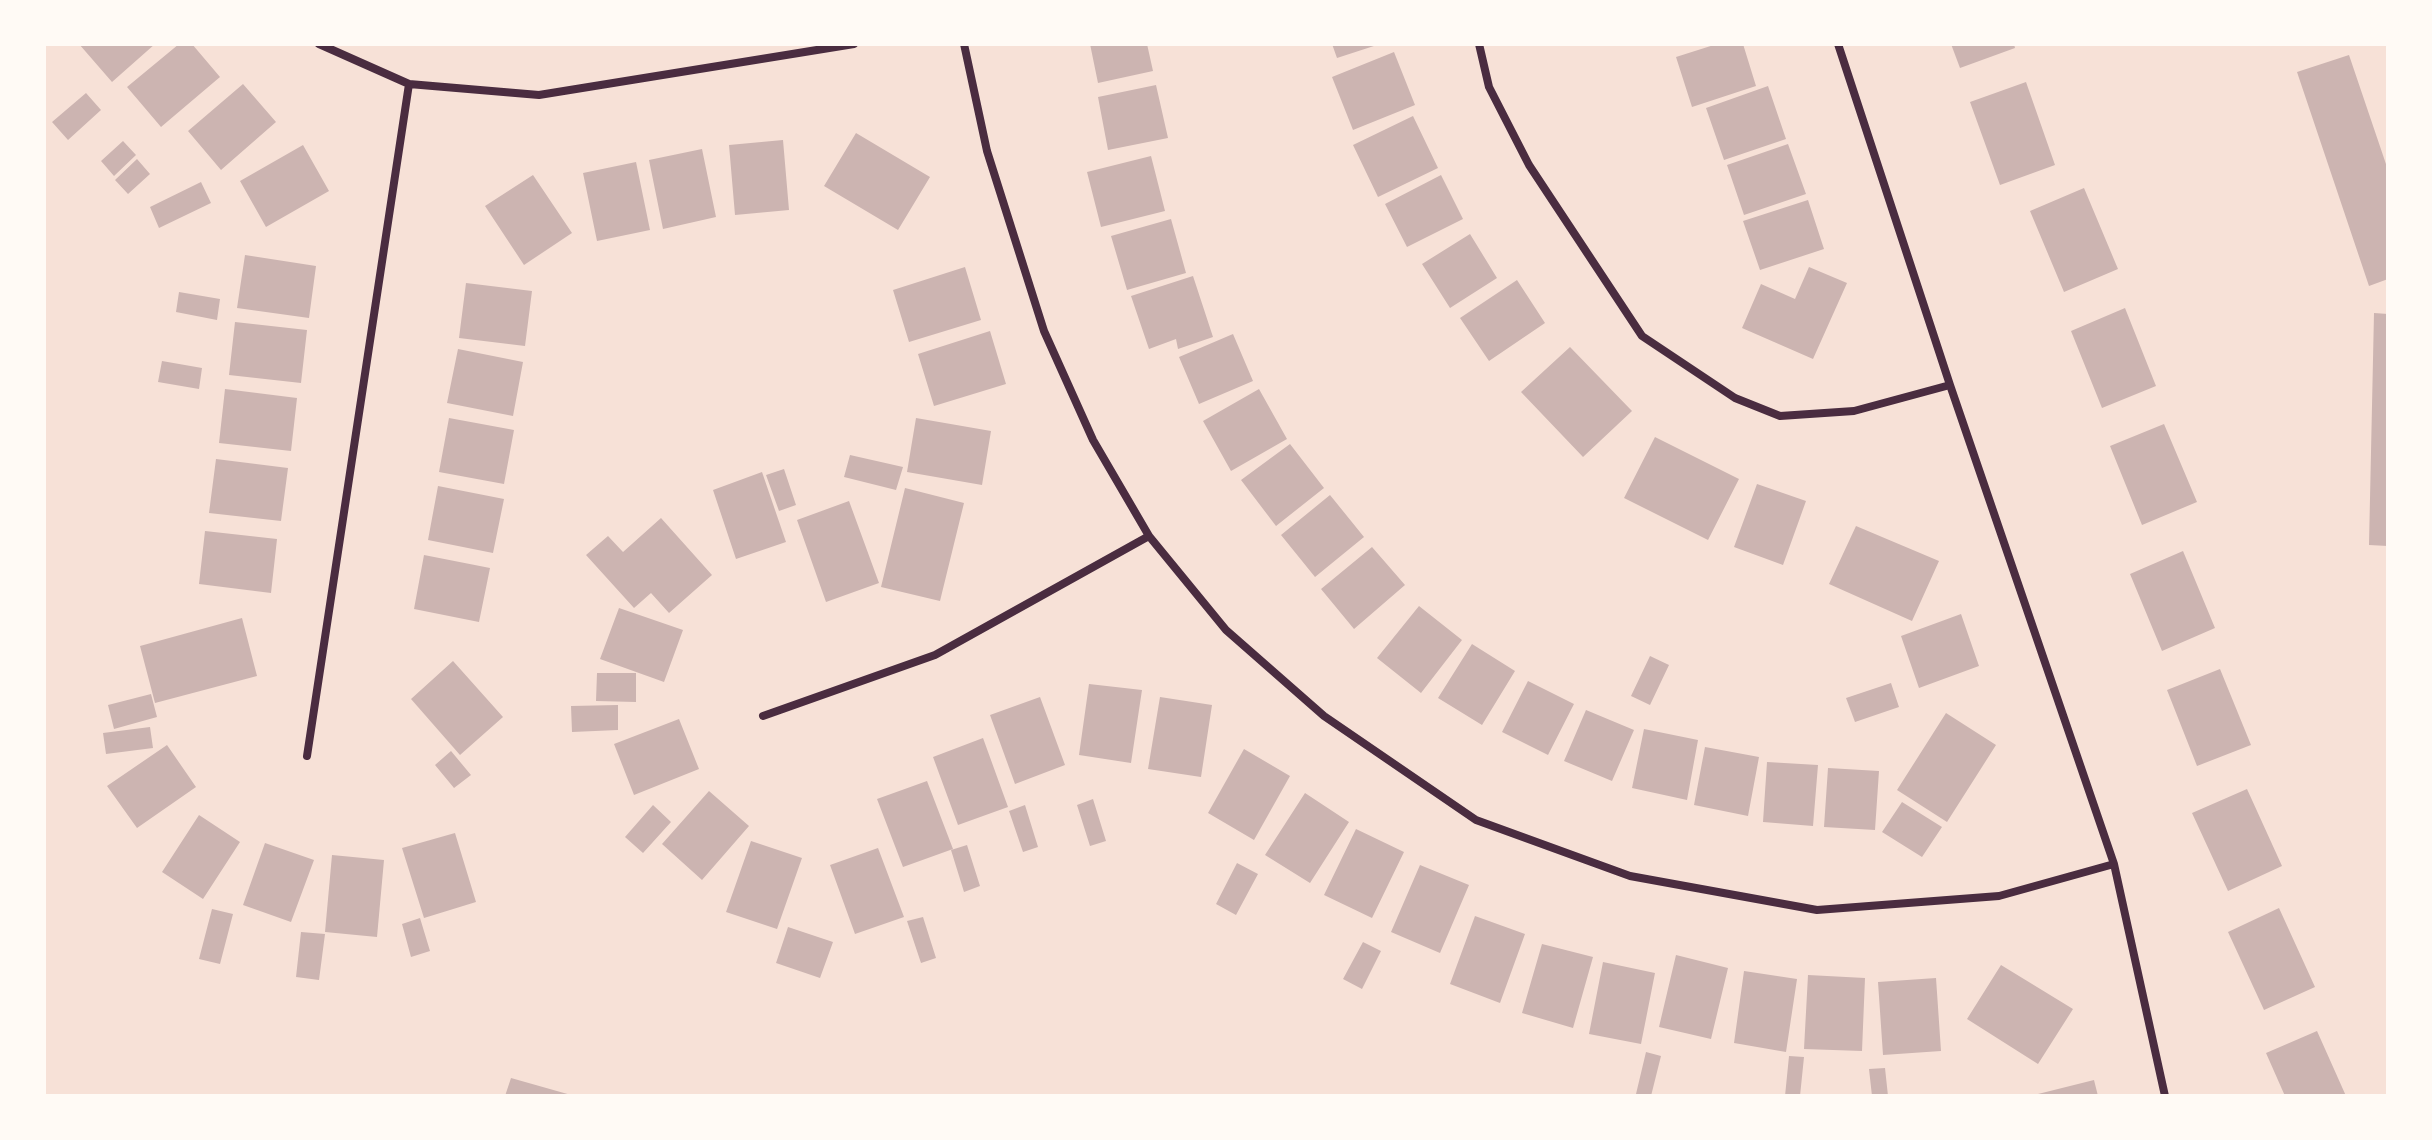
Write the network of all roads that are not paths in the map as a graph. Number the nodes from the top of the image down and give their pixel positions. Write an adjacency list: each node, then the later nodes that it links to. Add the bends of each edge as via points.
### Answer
1 (319, 44): 6 (street)
2 (854, 44): 6 (street, via 539,95)
3 (964, 44): 8 (street, via 987,151 1044,331 1093,440)
4 (1479, 44): 7 (street, via 1489,87 1529,165 1642,336 1735,398 1780,416 1854,411)
5 (1838, 44): 7 (street)
6 (409, 84): 10 (street)
7 (1950, 385): 11 (street)
8 (1149, 536): 9 (street, via 935,655); 11 (street, via 1226,630 1324,716 1476,820 1630,876 1817,910 1999,896)
9 (763, 716)
10 (307, 756)
11 (2114, 864): 12 (street)
12 (2165, 1096)

